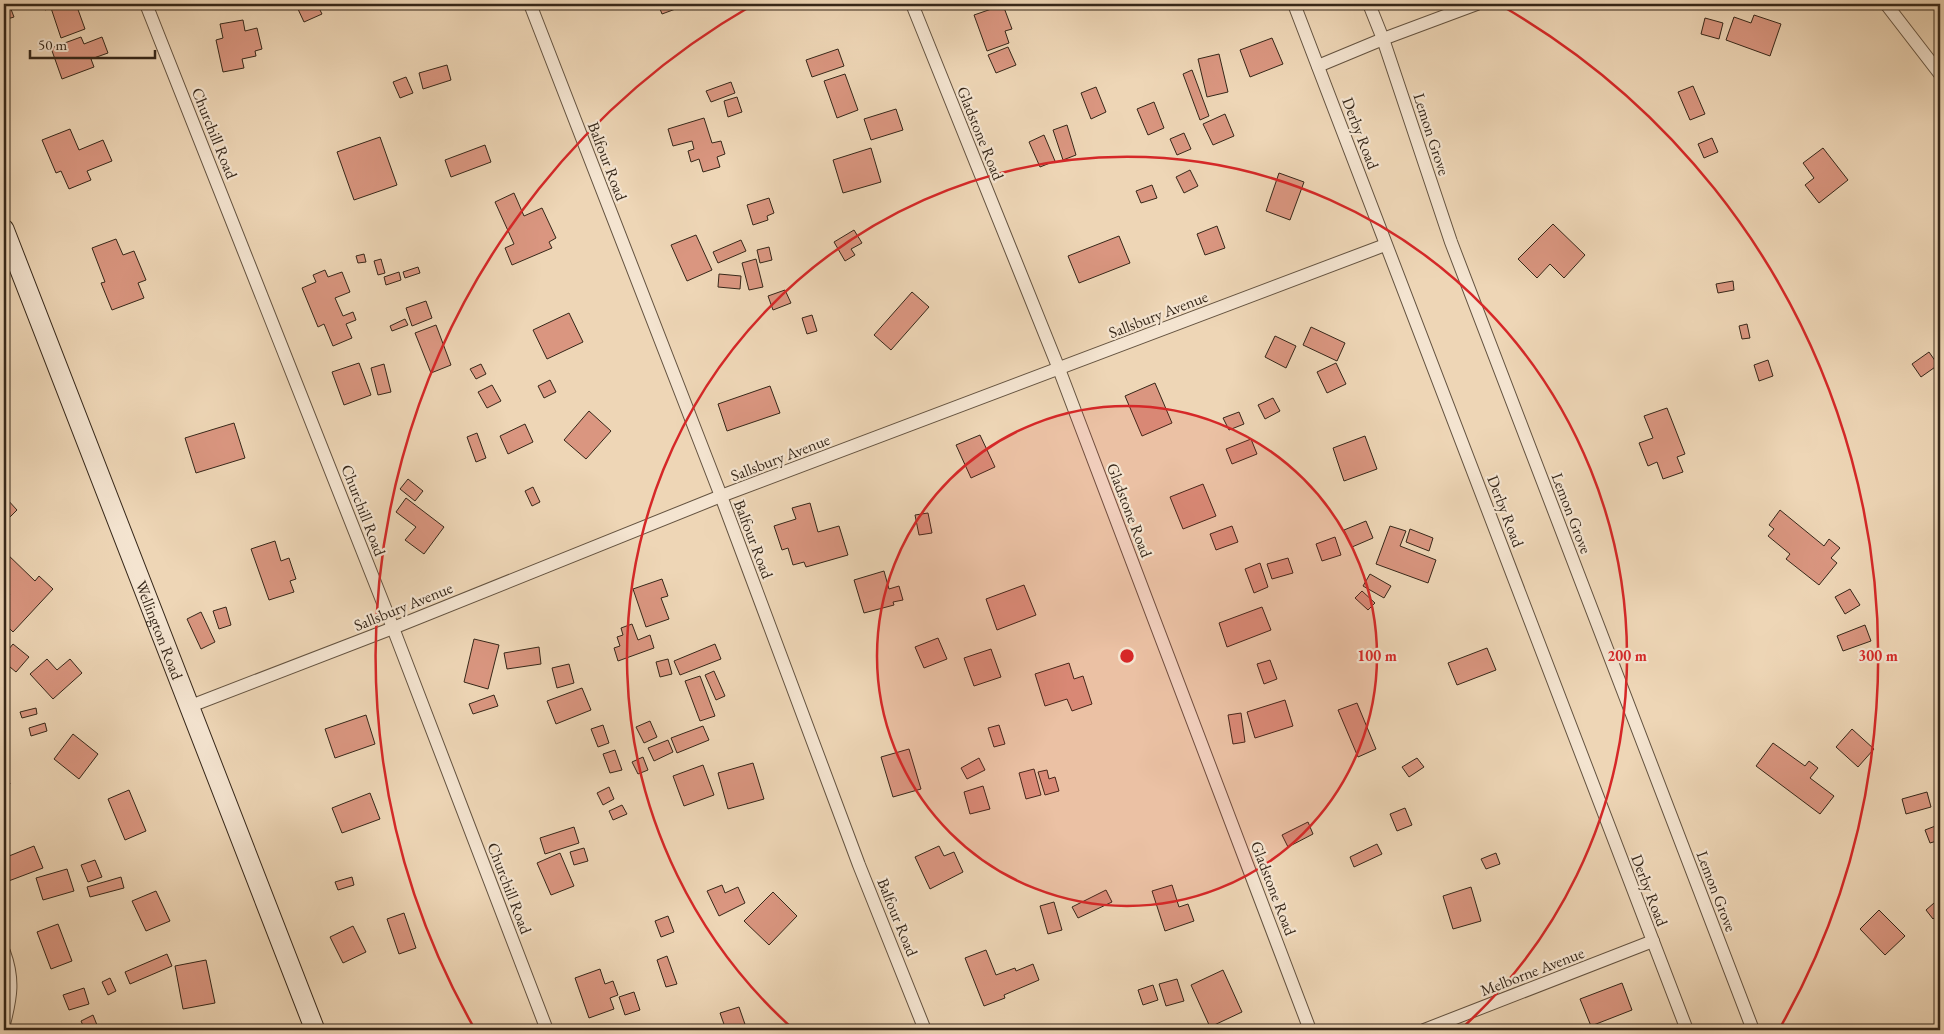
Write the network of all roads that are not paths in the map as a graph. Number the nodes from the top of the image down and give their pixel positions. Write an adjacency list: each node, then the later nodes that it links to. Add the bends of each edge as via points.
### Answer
1 (146, 4): 15 (street, Churchill Road)
2 (530, 4): 14 (street, Balfour Road)
3 (912, 4): 13 (street, Gladstone Road)
4 (1294, 4): 9 (street, Derby Road)
5 (1369, 4): 8 (street, Lemon Grove)
6 (1477, 4): 8 (street)
7 (1886, 4): 10 (street)
8 (1383, 39): 9 (street); 26 (street, Lemon Grove, via 1451,242)
9 (1318, 66): 12 (street, Derby Road)
10 (1940, 74)
11 (4, 229): 16 (main road, Wellington Road)
12 (1385, 244): 13 (street, Sallsbury Avenue); 17 (street, Derby Road)
13 (1059, 369): 14 (street, Sallsbury Avenue); 23 (street, Gladstone Road)
14 (721, 496): 15 (street, Sallsbury Avenue); 22 (street, Balfour Road, via 859,865)
15 (393, 628): 16 (street, Sallsbury Avenue); 21 (street, Churchill Road)
16 (188, 707): 20 (main road, Wellington Road)
17 (1652, 941): 24 (street, Melborne Avenue); 25 (street, Derby Road)
18 (4, 952): 19 (street, via 11,982)
19 (4, 1024)
20 (315, 1030)
21 (547, 1030)
22 (926, 1030)
23 (1310, 1030)
24 (1424, 1030)
25 (1687, 1030)
26 (1753, 1030)

